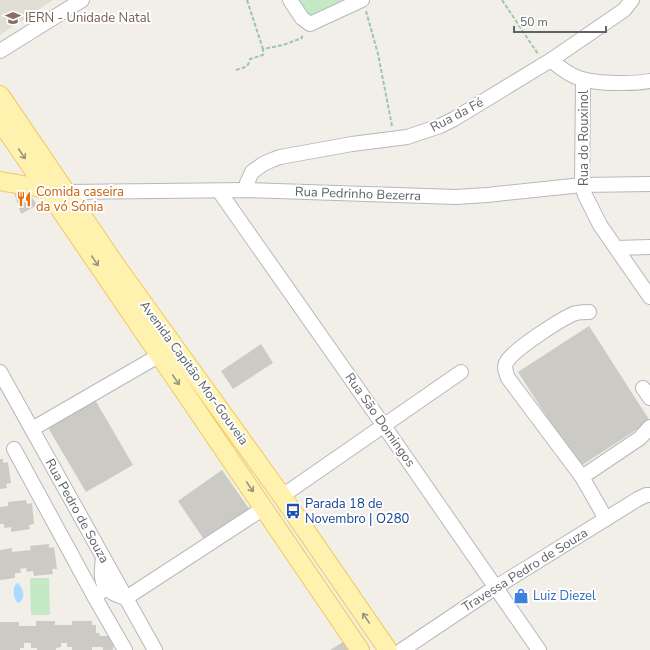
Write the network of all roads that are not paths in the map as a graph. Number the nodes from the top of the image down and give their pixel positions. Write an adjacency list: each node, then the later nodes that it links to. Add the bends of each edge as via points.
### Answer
1 (82, 0): 5 (street)
2 (290, 0): 4 (street, via 302,18 310,24)
3 (632, 0): 6 (street, Rua da Fé, via 624,10)
4 (364, 3)
5 (0, 51)
6 (548, 62): 7 (street); 15 (street, Rua da Fé, via 440,126 407,137 352,144 272,160 252,172 247,182)
7 (583, 80): 8 (street); 13 (street, Rua do Rouxinol)
8 (650, 81)
9 (0, 95): 17 (main road, Avenida Capitão Mor-Gouveia)
10 (0, 121): 14 (main road, Avenida Capitão Mor-Gouveia, one-way to 14)
11 (0, 181): 14 (main road)
12 (650, 184): 13 (street, Rua Pedrinho Bezerra)
13 (582, 185): 15 (street, Rua Pedrinho Bezerra, via 456,197); 19 (street, Rua do Rouxinol, via 592,210)
14 (46, 189): 17 (main road); 22 (main road, Avenida Capitão Mor-Gouveia, one-way to 22)
15 (247, 190): 16 (street, Rua Pedrinho Bezerra)
16 (219, 191): 17 (street, Rua Pedrinho Bezerra); 25 (street, Rua São Domingos)
17 (66, 192): 31 (main road, Avenida Capitão Mor-Gouveia)
18 (650, 247): 19 (street)
19 (616, 248): 20 (street, Rua do Rouxinol)
20 (650, 297)
21 (589, 312): 29 (street, via 573,314 518,349 507,361 506,368 508,378)
22 (160, 355): 27 (street); 32 (main road, Avenida Capitão Mor-Gouveia, one-way to 32)
23 (0, 372): 27 (street, Rua Pedro de Souza)
24 (461, 372): 25 (street)
25 (384, 426): 31 (street); 35 (street, Rua São Domingos)
26 (650, 427): 29 (street, via 640,438)
27 (32, 429): 34 (street, Rua Pedro de Souza)
28 (14, 449): 36 (street)
29 (582, 477): 33 (street)
30 (650, 495): 33 (street, Travessa Pedro de Souza, via 638,499)
31 (282, 496): 41 (main road, Avenida Capitão Mor-Gouveia, one-way to 31)
32 (264, 508): 37 (street); 40 (main road, Avenida Capitão Mor-Gouveia)
33 (606, 519): 35 (street, Travessa Pedro de Souza)
34 (103, 558): 36 (street); 37 (street, Rua Pedro de Souza)
35 (496, 587): 42 (street, Travessa Pedro de Souza); 43 (street, Rua São Domingos)
36 (100, 592): 37 (street); 38 (street)
37 (126, 598): 39 (street, Rua Pedro de Souza)
38 (125, 650)
39 (155, 650)
40 (360, 650)
41 (388, 650)
42 (402, 650)
43 (539, 650)

